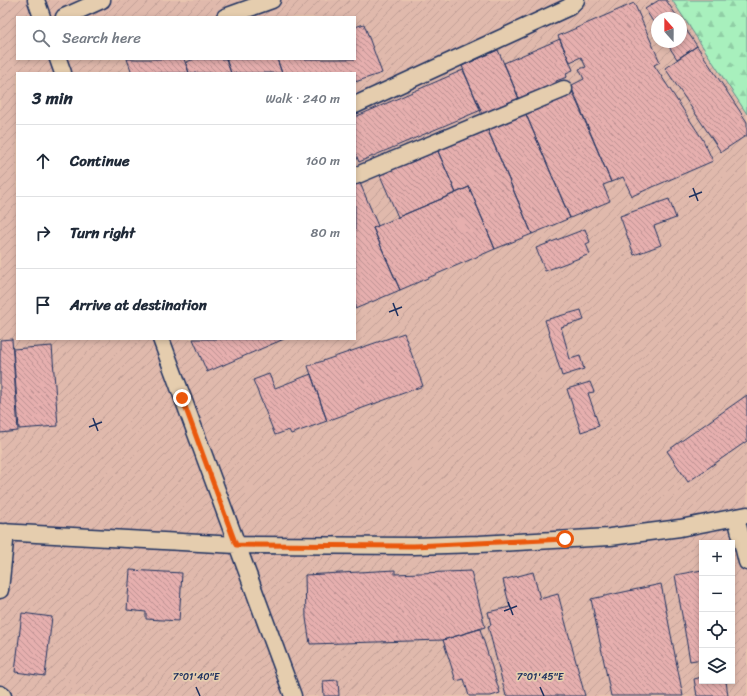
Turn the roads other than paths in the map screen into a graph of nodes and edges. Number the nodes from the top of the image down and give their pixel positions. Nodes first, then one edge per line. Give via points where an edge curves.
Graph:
1 (36, 0) edge
2 (102, 0) edge
3 (272, 0) edge
4 (576, 0) edge
5 (42, 16) edge
6 (66, 16) edge
7 (229, 16) edge
8 (58, 60) edge
9 (63, 72) edge
10 (564, 89) dead end
11 (356, 104) edge
12 (356, 176) edge
13 (160, 340) edge
14 (742, 516) edge
15 (3, 532) edge
16 (236, 545) junction
17 (747, 562) edge
18 (0, 590) edge
19 (0, 694) edge
20 (3, 696) edge
21 (292, 696) edge

1 - 5 street
2 - 6 street
3 - 7 street
4 - 11 street via 569,8
8 - 9 street
10 - 12 street
13 - 16 street
14 - 16 street via 680,528 610,537 529,542 414,546
14 - 17 street
15 - 16 street
15 - 18 street
16 - 21 street
19 - 20 street

